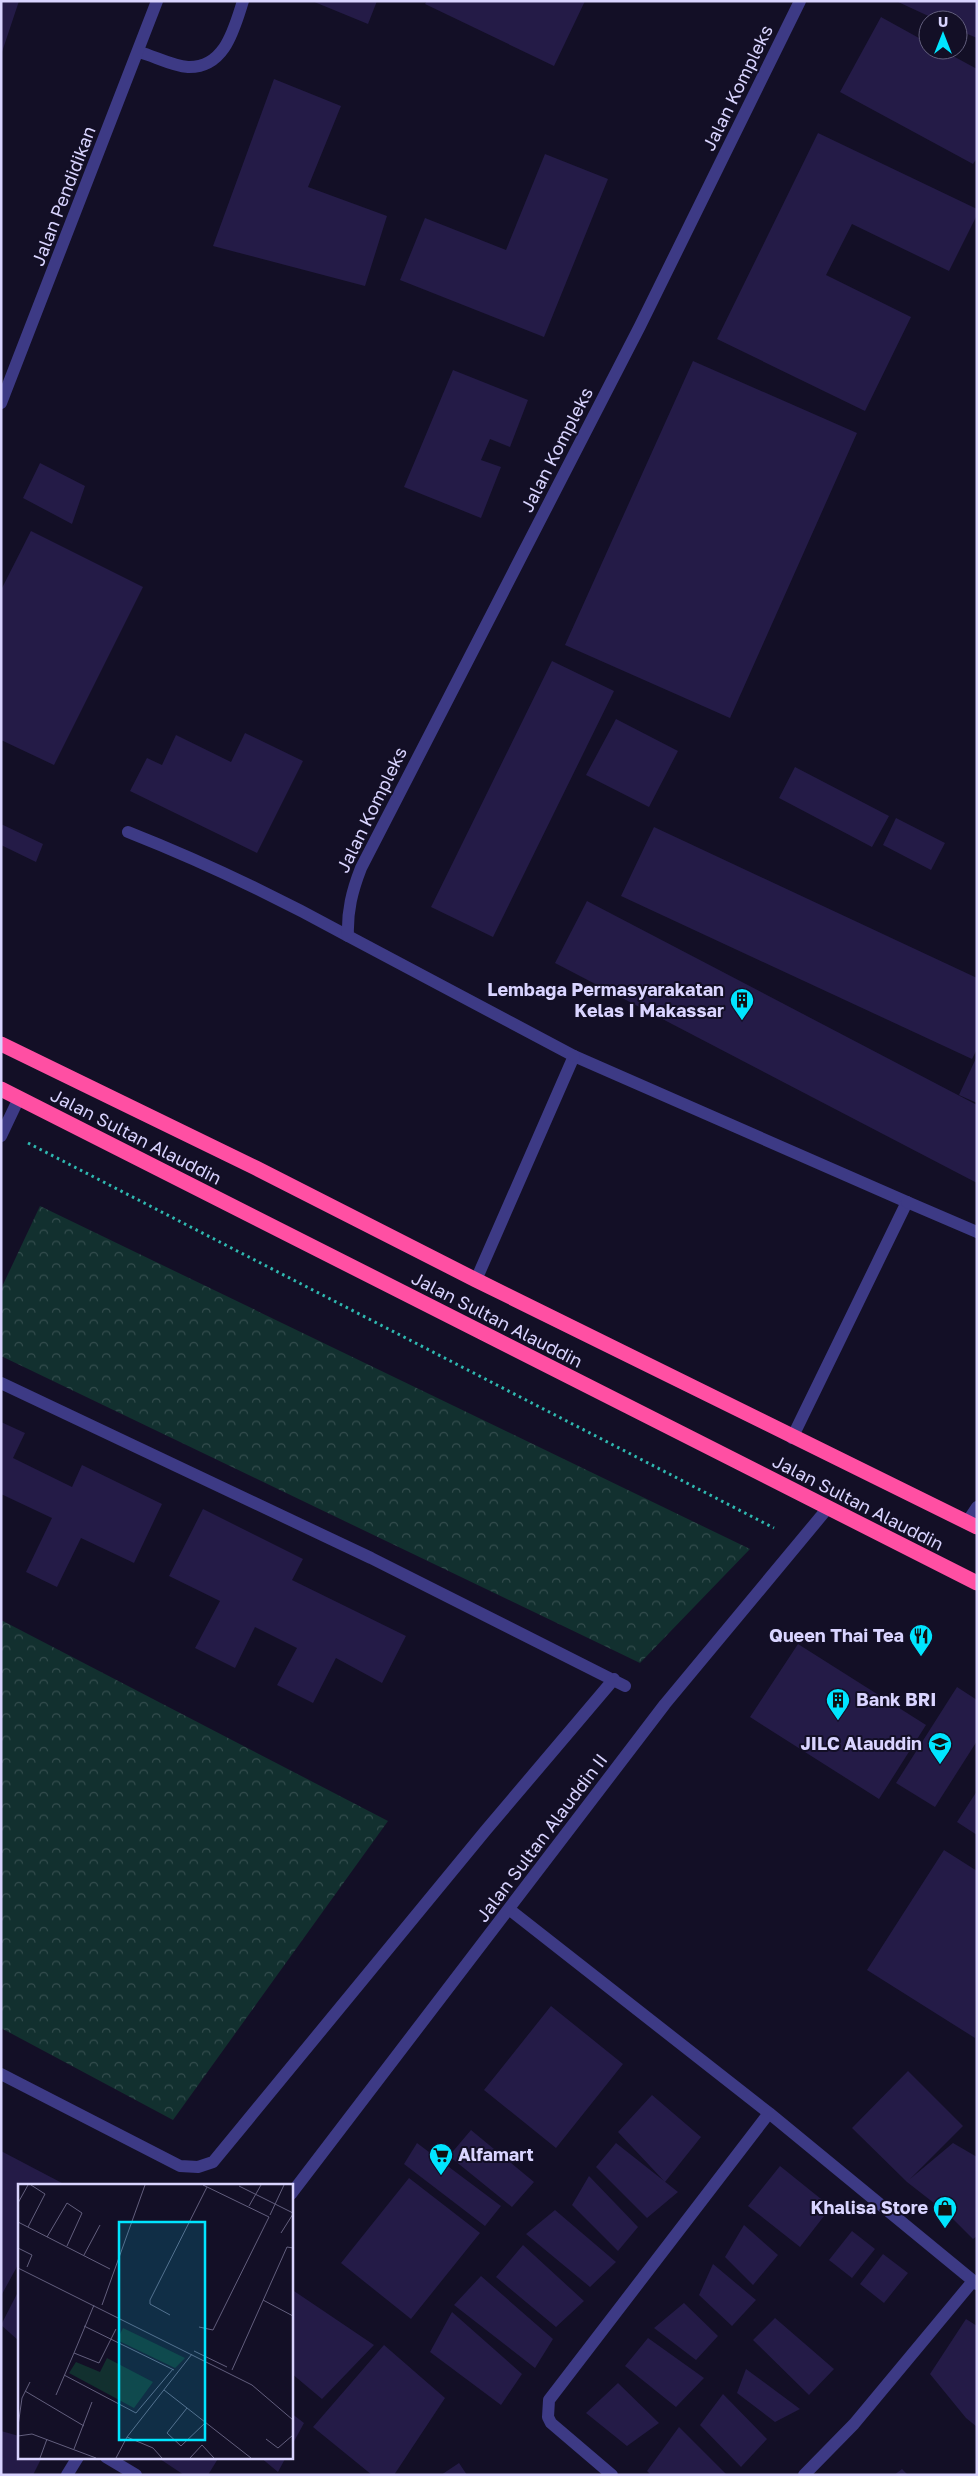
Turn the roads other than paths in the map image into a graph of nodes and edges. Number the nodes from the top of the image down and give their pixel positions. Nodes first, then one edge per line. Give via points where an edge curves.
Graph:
1 (157, 1) edge
2 (243, 1) edge
3 (800, 1) edge
4 (139, 52) junction
5 (1, 403) edge
6 (128, 832) dead end
7 (348, 936) junction
8 (1, 1044) edge
9 (574, 1056) junction
10 (1, 1089) edge
11 (19, 1098) junction
12 (2, 1133) edge
13 (907, 1202) junction
14 (977, 1232) edge
15 (476, 1280) junction
16 (1, 1383) edge
17 (792, 1438) junction
18 (977, 1507) edge
19 (827, 1509) junction
20 (972, 1525) edge
21 (977, 1583) edge
22 (614, 1679) junction
23 (625, 1686) dead end
24 (510, 1910) junction
25 (1, 2074) edge
26 (769, 2113) junction
27 (292, 2193) edge
28 (975, 2283) edge
29 (77, 2458) edge
30 (108, 2458) edge
31 (67, 2475) edge
32 (136, 2475) edge
33 (612, 2475) edge
34 (804, 2475) edge

1 - 4 street, Jalan Pendidikan
2 - 4 street via 230,41 218,56 186,67
3 - 7 street, Jalan Kompleks via 640,326 361,868 347,914
4 - 5 street, Jalan Pendidikan
6 - 7 street via 292,905
7 - 9 street
8 - 15 highway, Jalan Sultan Alauddin
9 - 13 street
9 - 15 street
10 - 11 highway, Jalan Sultan Alauddin
11 - 12 street
11 - 19 highway, Jalan Sultan Alauddin
13 - 14 street
13 - 17 street
15 - 17 highway, Jalan Sultan Alauddin
16 - 22 street via 370,1558
17 - 20 highway, Jalan Sultan Alauddin
18 - 20 street
19 - 21 highway, Jalan Sultan Alauddin
19 - 24 street, Jalan Sultan Alauddin II via 665,1704
22 - 23 street
22 - 25 street via 213,2162 198,2167 180,2166
24 - 26 street
24 - 27 street, Jalan Sultan Alauddin II
26 - 28 street
26 - 33 street via 549,2400 551,2423
28 - 34 street via 854,2424
29 - 31 street
30 - 32 street

